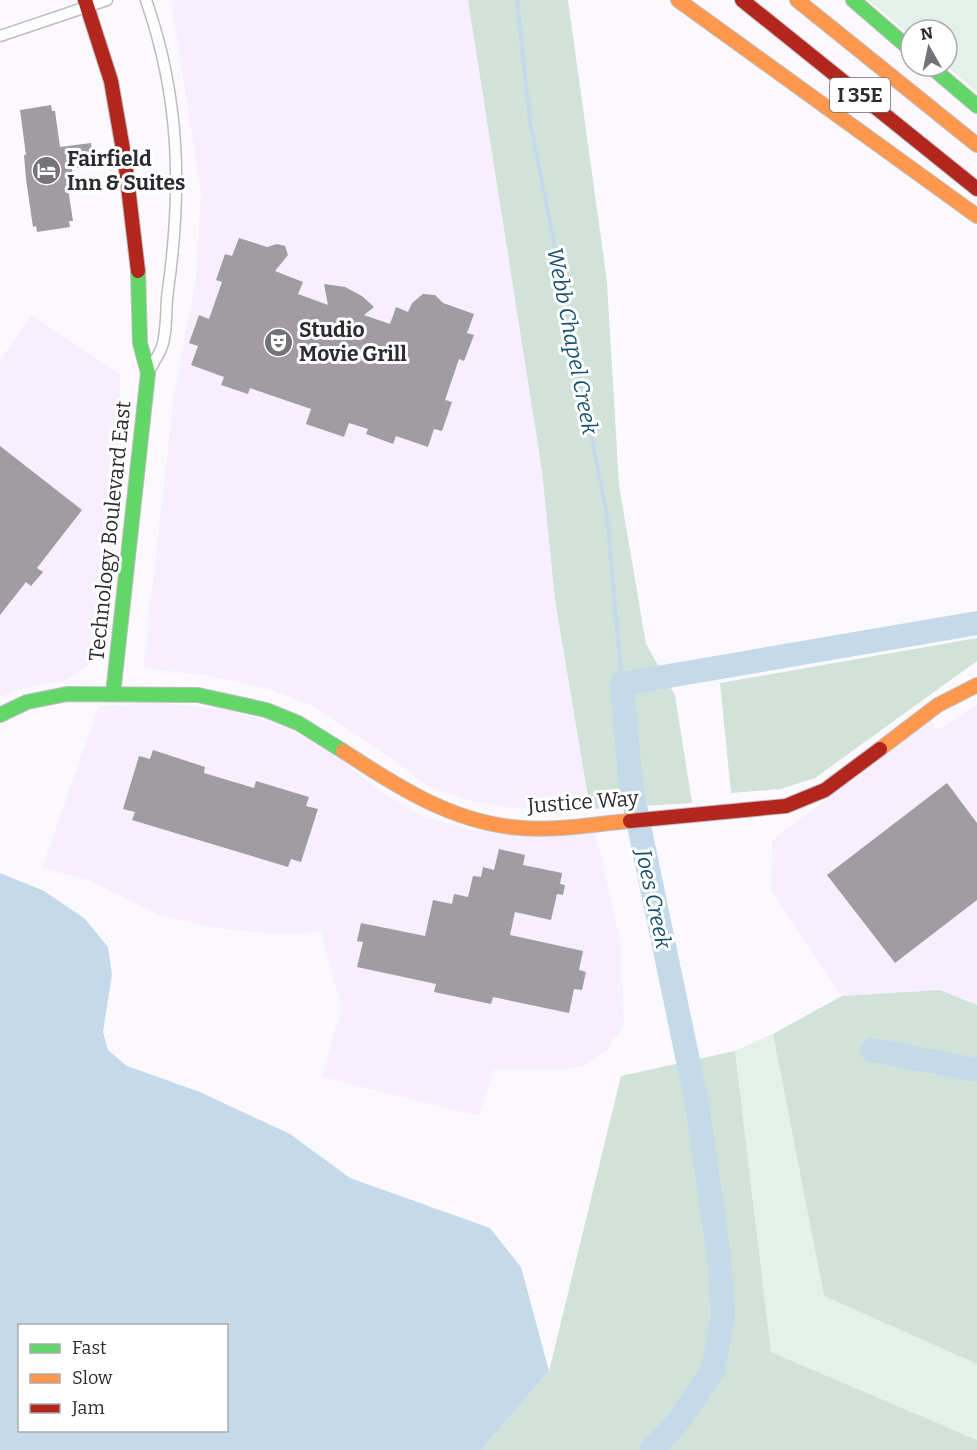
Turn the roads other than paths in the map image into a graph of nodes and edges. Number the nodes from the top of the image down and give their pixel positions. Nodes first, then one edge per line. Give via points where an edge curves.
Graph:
1 (107, 0) edge
2 (146, 0) edge
3 (678, 0) edge
4 (742, 0) edge
5 (797, 0) edge
6 (853, 0) edge
7 (87, 4) edge
8 (1, 36) edge
9 (899, 40) edge
10 (944, 78) edge
11 (977, 106) edge
12 (977, 146) edge
13 (977, 189) edge
14 (977, 216) edge
15 (148, 373) junction
16 (977, 685) edge
17 (113, 694) junction
18 (0, 715) edge

1 - 7 street
2 - 15 street, Technology Boulevard East via 172,97 178,187 162,347
3 - 14 main road
4 - 13 main road, I 35E
5 - 12 main road, I 35E
6 - 9 main road
7 - 8 street
7 - 15 main road, Technology Boulevard East via 111,81 125,161 137,247 140,343
10 - 11 main road
15 - 17 main road, Technology Boulevard East
16 - 17 main road, Justice Way via 938,705 825,790 786,806 521,828 484,822 414,797 326,739 266,710 198,695
17 - 18 main road, Justice Way via 67,694 27,702

